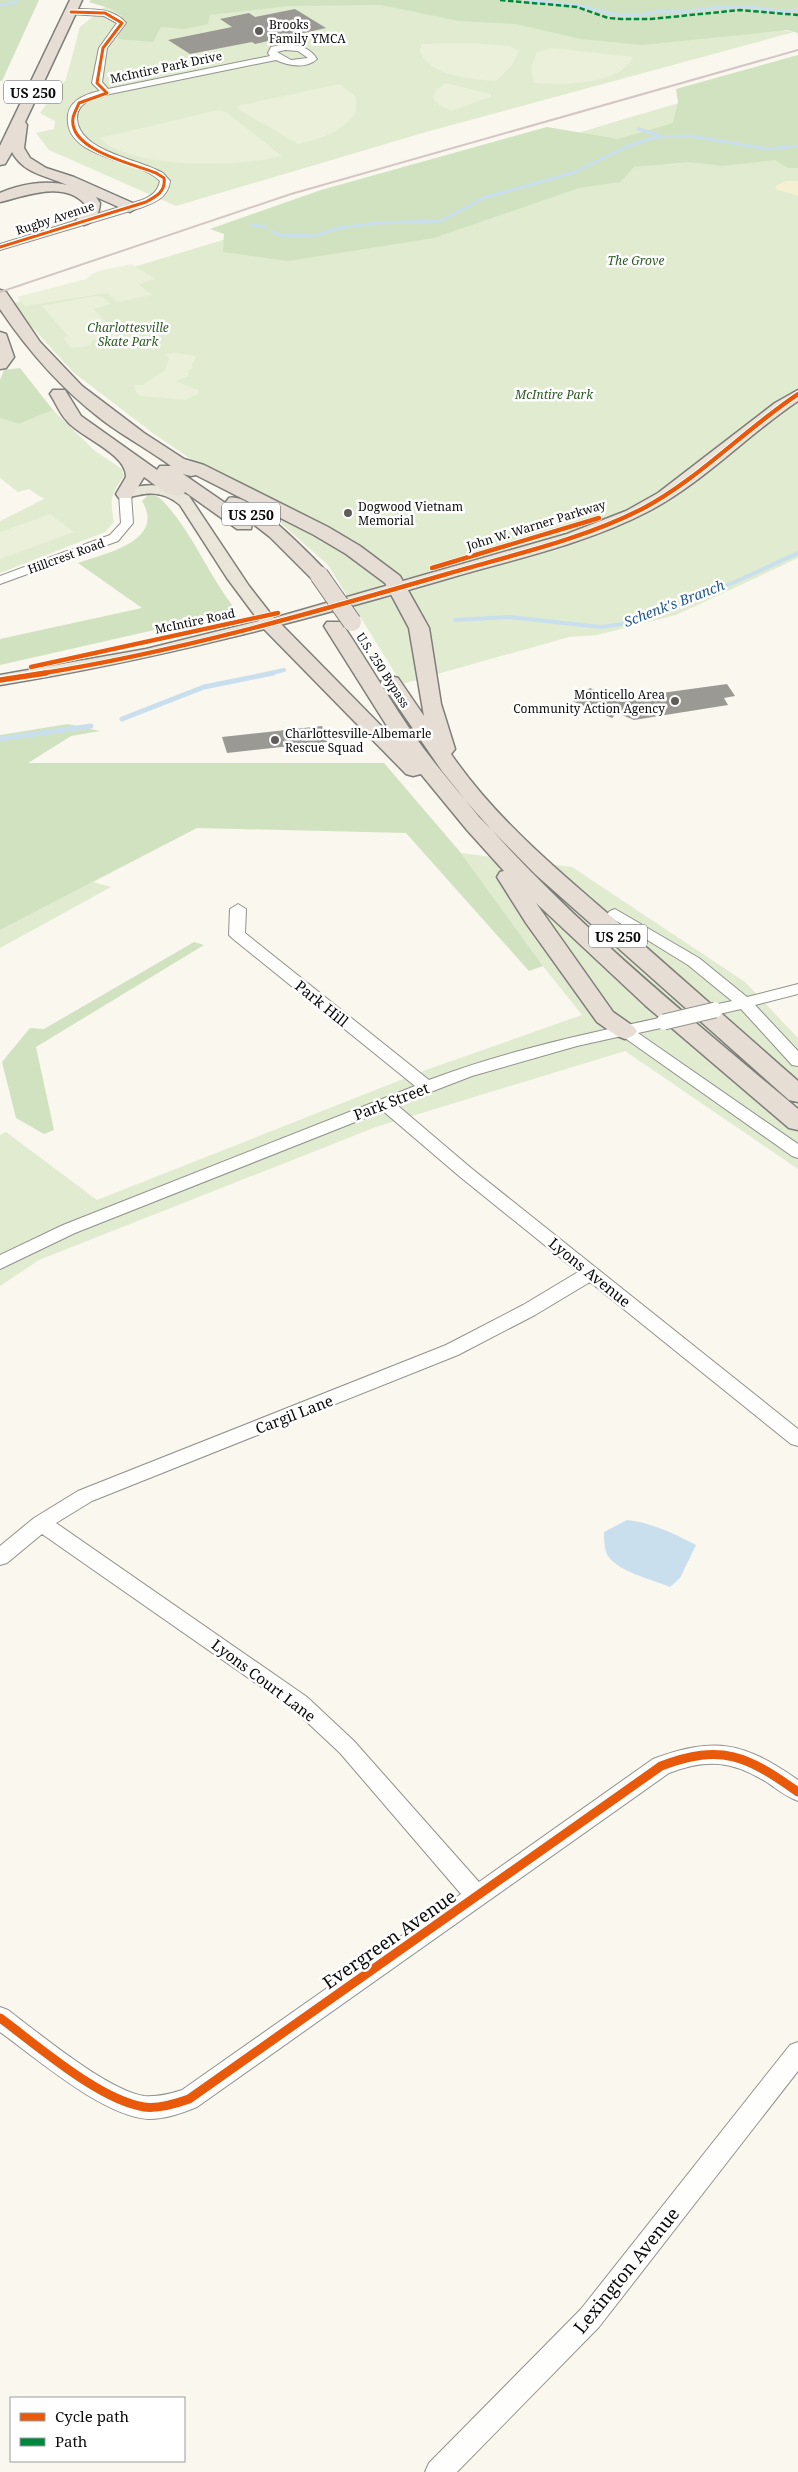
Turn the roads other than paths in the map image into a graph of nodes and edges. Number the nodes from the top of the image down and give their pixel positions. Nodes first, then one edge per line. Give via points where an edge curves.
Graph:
1 (74, 6) edge
2 (277, 57) dead end
3 (107, 93) junction
4 (25, 110) junction
5 (0, 162) edge
6 (85, 195) junction
7 (0, 198) edge
8 (123, 209) junction
9 (84, 220) junction
10 (0, 247) edge
11 (0, 253) edge
12 (2, 300) edge
13 (0, 323) edge
14 (0, 337) edge
15 (0, 364) edge
16 (59, 394) junction
17 (798, 394) edge
18 (114, 448) junction
19 (171, 465) junction
20 (125, 494) junction
21 (185, 500) junction
22 (310, 578) junction
23 (0, 580) edge
24 (395, 584) junction
25 (266, 621) junction
26 (343, 624) junction
27 (0, 679) edge
28 (449, 766) junction
29 (460, 809) junction
30 (480, 832) junction
31 (543, 870) junction
32 (238, 909) dead end
33 (615, 914) joint
34 (798, 989) edge
35 (744, 1004) junction
36 (625, 1031) junction
37 (798, 1061) edge
38 (427, 1087) junction
39 (798, 1094) edge
40 (384, 1103) junction
41 (798, 1122) edge
42 (798, 1152) edge
43 (0, 1264) edge
44 (591, 1273) junction
45 (798, 1439) edge
46 (40, 1523) junction
47 (0, 1557) edge
48 (798, 1792) edge
49 (476, 1895) junction
50 (0, 2018) edge
51 (798, 2053) edge
52 (438, 2472) edge

1 - 3 street via 116,16 122,23 103,48 97,83
1 - 4 highway, US 250
2 - 3 street, McIntire Park Drive
3 - 8 street, McIntire Park Drive via 79,103 73,117 75,132 95,150 150,170 165,181 159,195
4 - 5 highway, US 250
4 - 8 highway via 17,148 24,161
6 - 7 highway via 47,188 14,192
6 - 8 highway
6 - 9 highway via 93,203 93,208
8 - 9 street, Rugby Avenue
8 - 11 street, Rugby Avenue via 120,215
9 - 10 street, Rugby Avenue
12 - 19 highway, US 250 via 30,339 78,391
13 - 16 highway, US 250
14 - 15 highway via 6,357
16 - 18 highway via 74,419
16 - 19 highway, US 250 via 114,436
17 - 24 main road, John W. Warner Parkway via 651,504 573,537
18 - 20 highway via 132,465 136,474 137,479
18 - 21 highway
19 - 22 highway, US 250
19 - 22 highway, US 250 via 277,533
19 - 24 highway via 198,469 321,531 353,550
20 - 21 main road via 154,487
20 - 23 street, Hillcrest Road via 127,523 114,538
21 - 25 main road
22 - 26 highway, US 250
24 - 25 main road, John W. Warner Parkway
24 - 28 highway via 419,628 431,704
25 - 27 main road, John W. Warner Parkway via 163,651
25 - 29 highway via 406,764
26 - 28 highway, U.S. 250 Bypass / US 250
26 - 29 highway, US 250 via 404,736
28 - 31 highway, US 250 via 487,812
29 - 30 highway, US 250
30 - 36 highway via 534,918 605,1017
30 - 41 highway, US 250 via 615,966
31 - 33 highway
31 - 39 highway, US 250
32 - 38 street, Park Hill via 237,935
33 - 35 street via 705,970
34 - 35 street, Park Street
35 - 36 street, Park Street, bridge
35 - 37 street
36 - 38 street, Park Street via 521,1055
36 - 42 street
38 - 40 street, Park Street
40 - 43 street, Park Street via 69,1229
40 - 44 street, Lyons Avenue
44 - 45 street, Lyons Avenue
44 - 46 street, Cargil Lane via 452,1350 85,1496
46 - 47 street, Cargil Lane
46 - 49 street, Lyons Court Lane via 300,1703 347,1747
48 - 49 street, Evergreen Avenue via 765,1768 744,1759 727,1754 683,1756 633,1784
49 - 50 street, Evergreen Avenue via 189,2099 169,2106 144,2107 112,2097
51 - 52 street, Lexington Avenue via 590,2318

